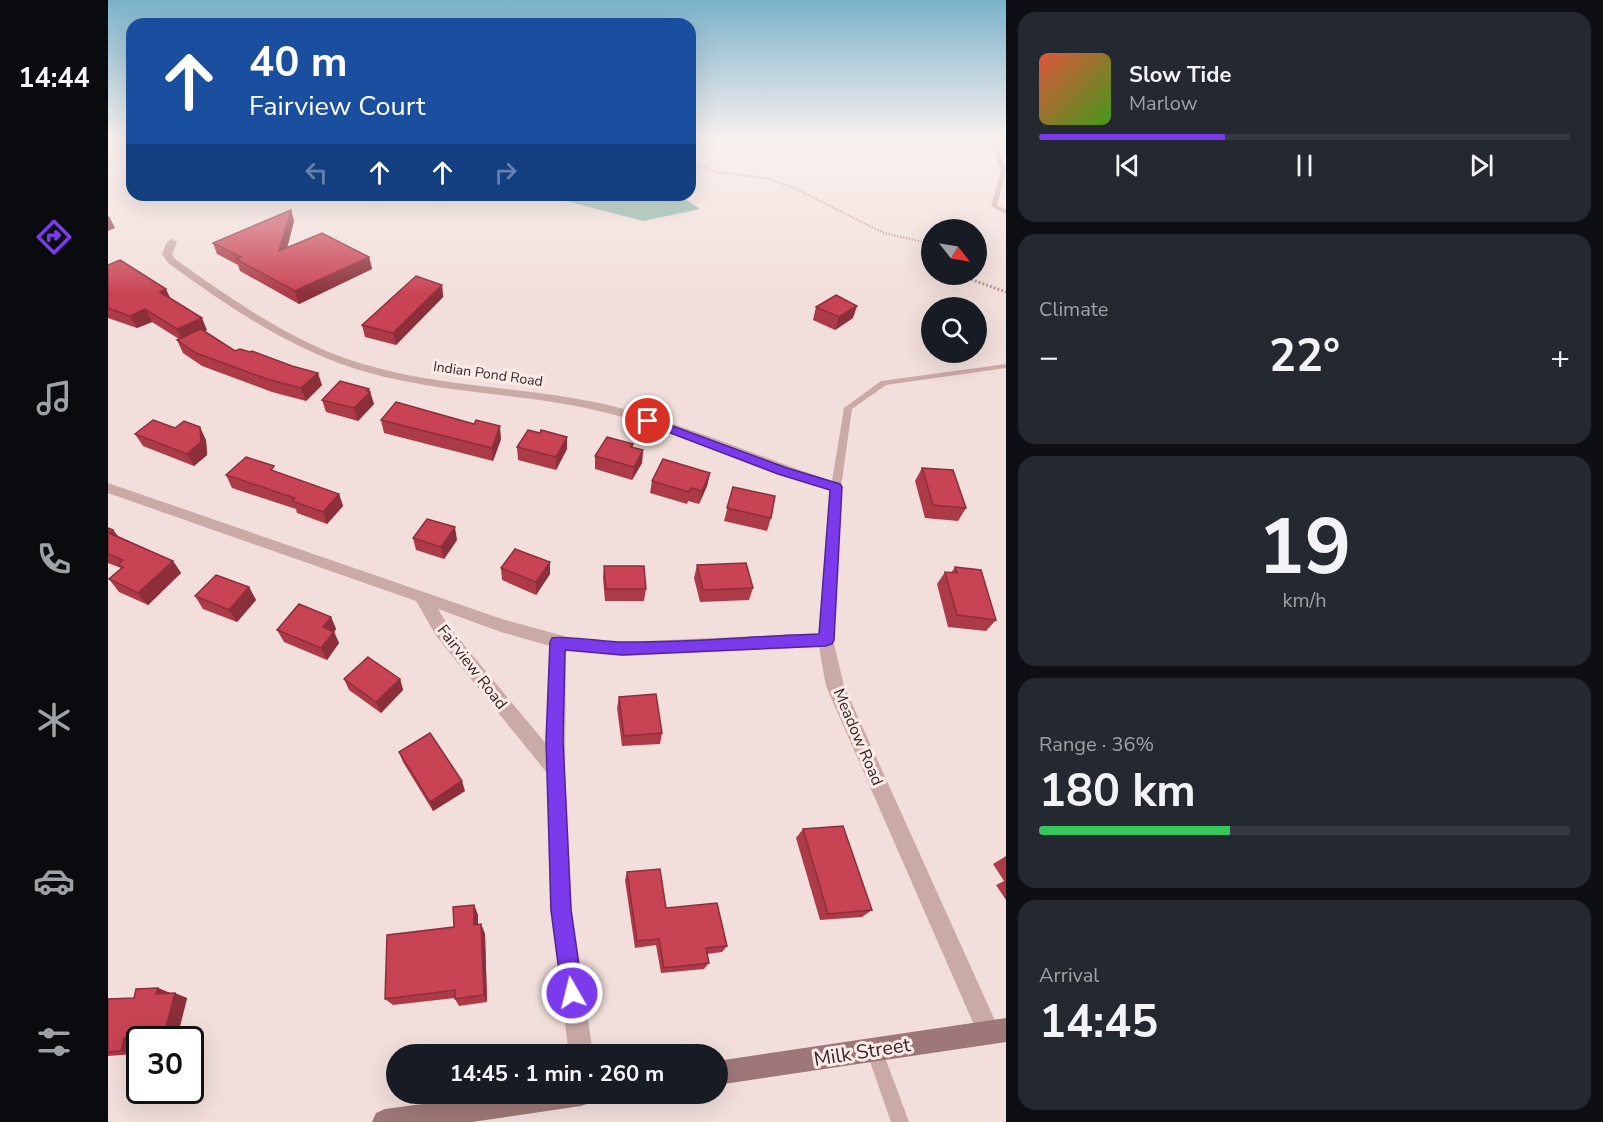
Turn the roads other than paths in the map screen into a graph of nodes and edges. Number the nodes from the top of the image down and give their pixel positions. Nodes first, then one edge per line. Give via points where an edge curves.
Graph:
1 (999, 190) edge
2 (1006, 212) edge
3 (172, 243) dead end
4 (1006, 366) edge
5 (836, 487) junction
6 (108, 488) edge
7 (422, 597) junction
8 (826, 640) junction
9 (558, 642) junction
10 (556, 770) junction
11 (997, 1032) edge
12 (580, 1044) edge
13 (874, 1050) junction
14 (728, 1071) edge
15 (511, 1104) edge
16 (385, 1122) edge
17 (900, 1122) edge

1 - 2 lane via 994,206
3 - 5 street, Indian Pond Road via 167,254 171,261 220,296 280,333 339,360 406,377 606,409
4 - 5 lane, Meadow Road via 884,383 848,408
5 - 8 lane, Meadow Road
6 - 7 street
7 - 9 street
7 - 10 street, Fairview Road via 442,632
8 - 9 street via 622,648
8 - 11 street, Meadow Road via 835,686
9 - 10 street
10 - 12 street via 561,910
11 - 13 main road, Milk Street
13 - 14 main road, Milk Street
13 - 17 lane
15 - 16 main road

